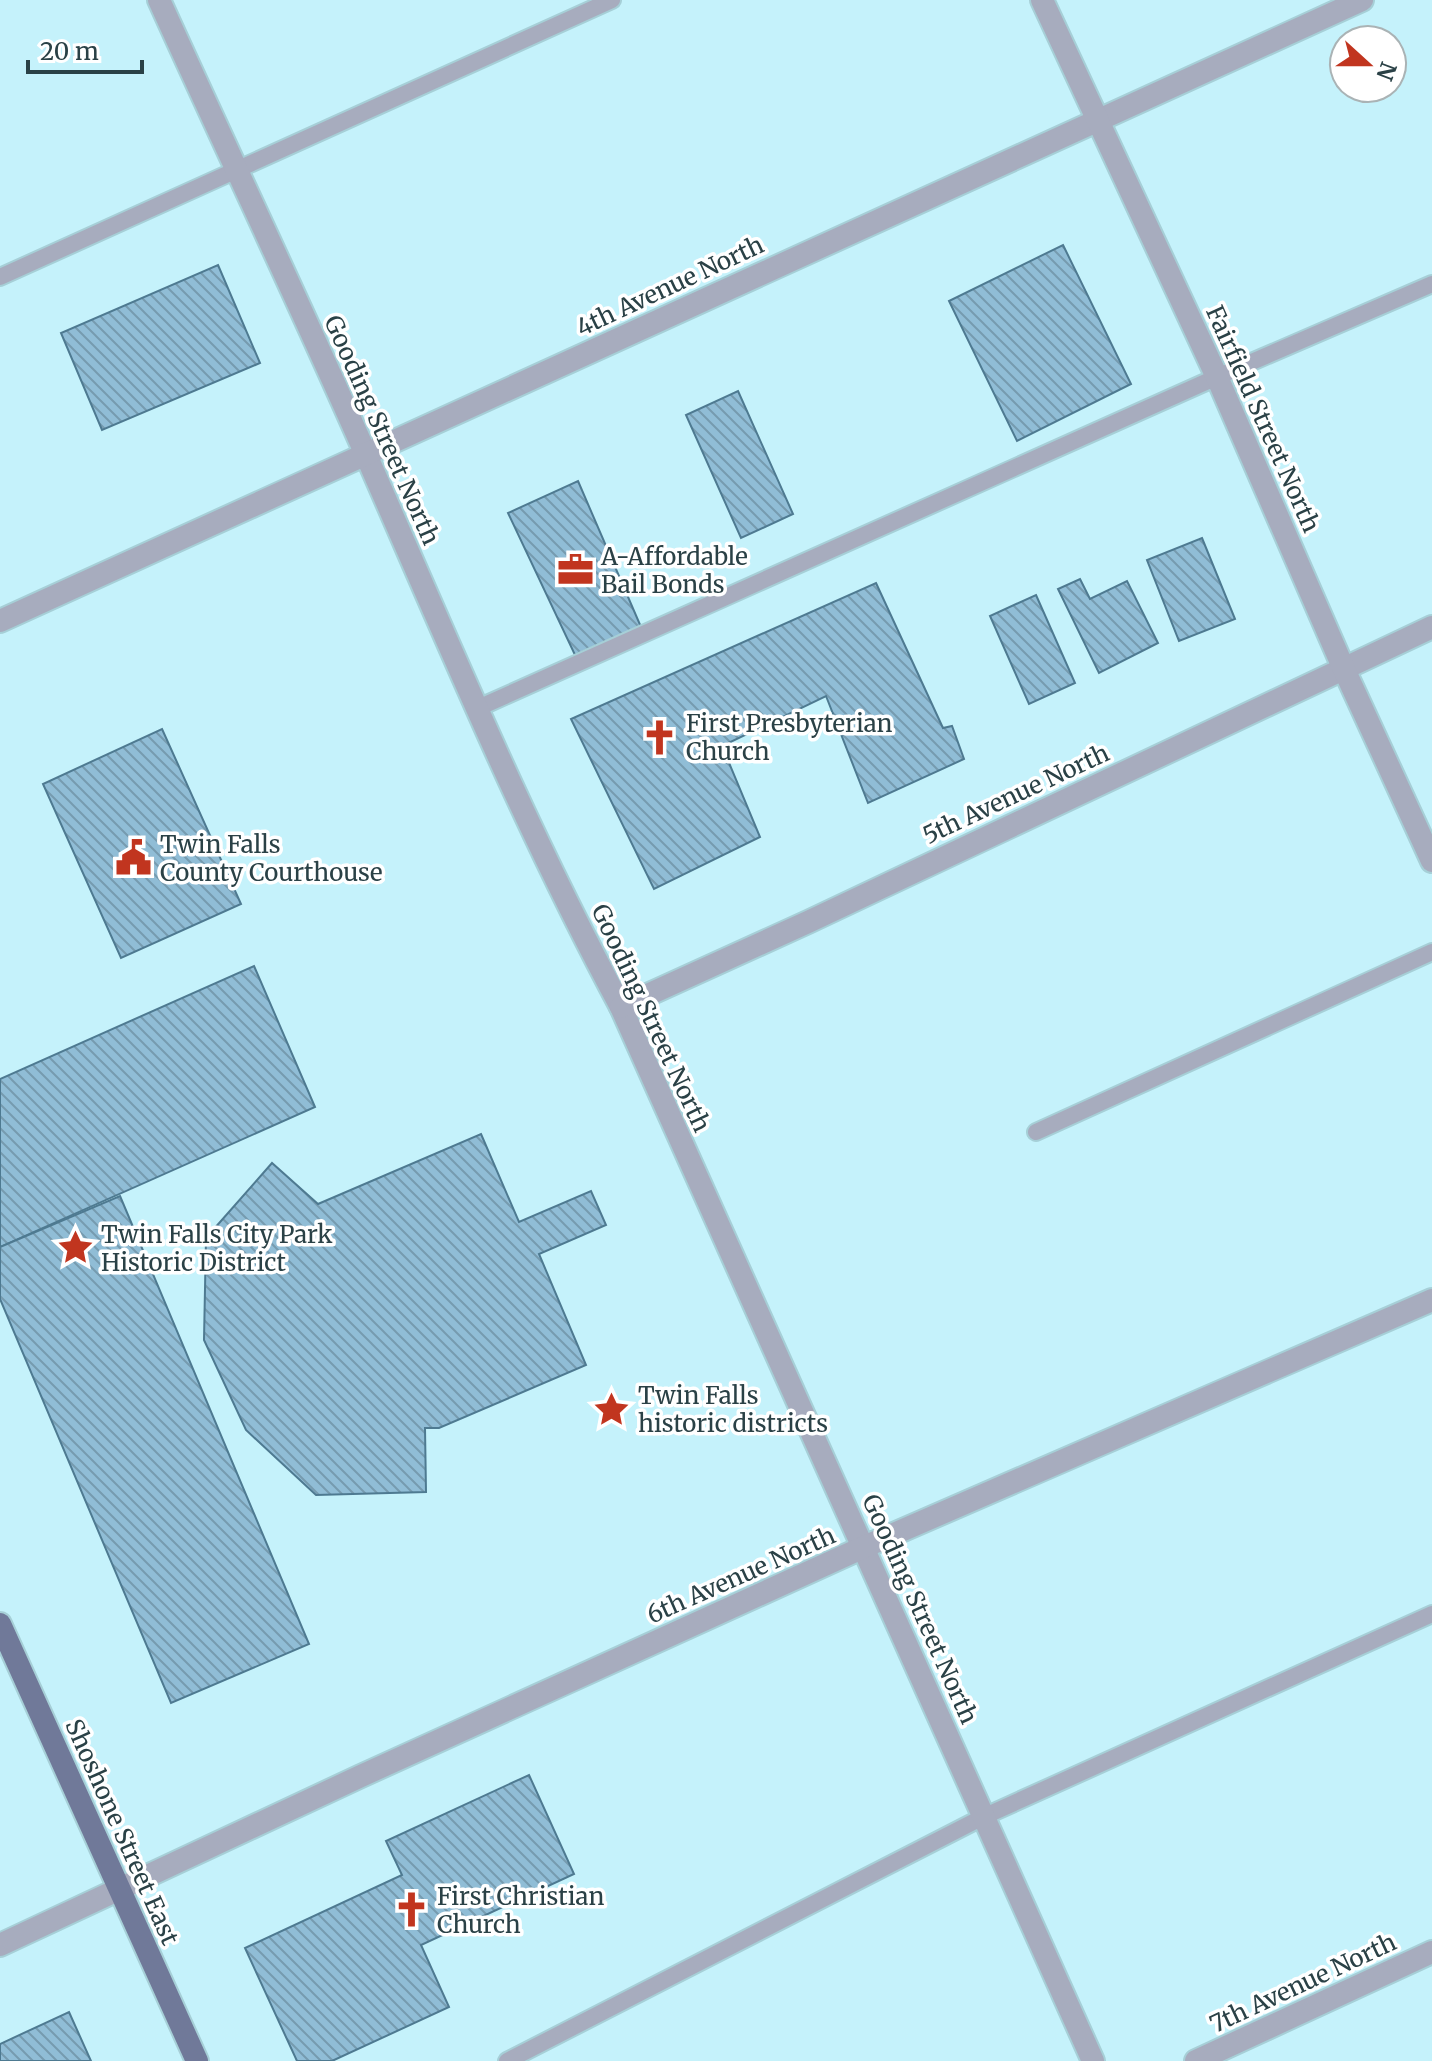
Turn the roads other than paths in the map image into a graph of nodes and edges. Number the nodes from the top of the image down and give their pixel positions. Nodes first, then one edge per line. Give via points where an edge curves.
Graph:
1 (159, 0) edge
2 (612, 0) edge
3 (1042, 0) edge
4 (1362, 0) edge
5 (1097, 120) junction
6 (236, 170) junction
7 (0, 277) edge
8 (1432, 284) edge
9 (1217, 377) junction
10 (365, 454) junction
11 (0, 621) edge
12 (1432, 627) edge
13 (1343, 667) junction
14 (478, 708) junction
15 (1432, 861) edge
16 (1432, 952) edge
17 (621, 1007) junction
18 (1036, 1132) dead end
19 (1432, 1300) edge
20 (864, 1547) junction
21 (1432, 1614) edge
22 (0, 1624) edge
23 (983, 1817) junction
24 (120, 1890) junction
25 (0, 1945) edge
26 (1432, 1952) edge
27 (197, 2061) edge
28 (507, 2061) edge
29 (1093, 2061) edge
30 (1196, 2061) edge

1 - 6 street, Gooding Street North
2 - 6 lane
3 - 5 street, Fairfield Street North
4 - 5 street, 4th Avenue North
5 - 9 street, Fairfield Street North
5 - 10 street, 4th Avenue North
6 - 7 lane
6 - 10 street, Gooding Street North
8 - 9 lane
9 - 13 street, Fairfield Street North
9 - 14 lane
10 - 11 street, 4th Avenue North
10 - 14 street, Gooding Street North
12 - 13 street, 5th Avenue North
13 - 15 street, Fairfield Street North
13 - 17 street, 5th Avenue North
14 - 17 street, Gooding Street North
16 - 18 lane
17 - 20 street, Gooding Street North
19 - 20 street, 6th Avenue North
20 - 23 street, Gooding Street North
20 - 24 street, 6th Avenue North
21 - 23 lane
22 - 24 main road, Shoshone Street East
23 - 28 lane
23 - 29 street, Gooding Street North
24 - 25 street, 6th Avenue North
24 - 27 main road, Shoshone Street East
26 - 30 street, 7th Avenue North

